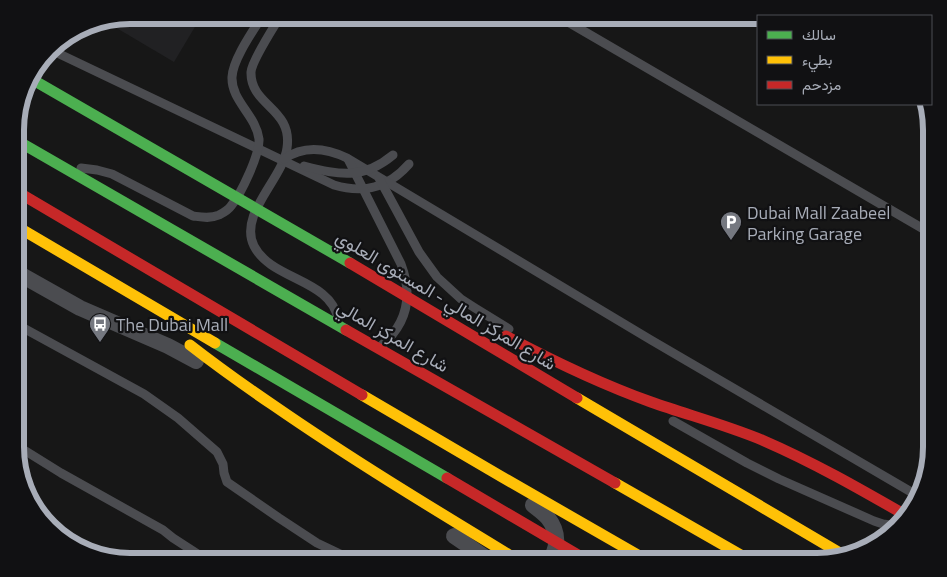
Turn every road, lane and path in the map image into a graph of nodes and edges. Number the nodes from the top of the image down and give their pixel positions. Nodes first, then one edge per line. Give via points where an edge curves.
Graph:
1 (258, 24) edge
2 (276, 24) edge
3 (571, 24) edge
4 (601, 42) junction
5 (592, 46) dead end
6 (57, 53) edge
7 (36, 82) edge
8 (24, 144) edge
9 (393, 155) dead end
10 (347, 158) junction
11 (286, 160) junction
12 (409, 164) dead end
13 (66, 168) junction
14 (379, 178) junction
15 (24, 196) edge
16 (24, 231) edge
17 (923, 233) edge
18 (24, 276) edge
19 (129, 292) junction
20 (432, 312) junction
21 (467, 320) dead end
22 (480, 324) dead end
23 (339, 326) junction
24 (24, 328) edge
25 (379, 348) junction
26 (24, 450) edge
27 (502, 477) junction
28 (913, 493) edge
29 (901, 512) edge
30 (889, 525) edge
31 (837, 551) edge
32 (196, 553) edge
33 (337, 553) edge
34 (479, 553) edge
35 (506, 553) edge
36 (554, 553) edge
37 (575, 553) edge
38 (634, 553) edge
39 (737, 553) edge

1 - 13 lane via 239,56 232,79 238,100 254,124 258,146 255,160 230,208 206,218 193,216 112,174
2 - 11 lane via 251,73 258,95 284,123 288,141
3 - 4 lane
4 - 5 lane
4 - 17 lane
6 - 11 lane
7 - 20 main road, شارع المركز المالي - المستوى العلوي
8 - 13 main road, شارع المركز المالي
9 - 11 lane via 377,167 347,174 327,172
10 - 11 lane via 329,151 310,149 291,154
10 - 14 lane
10 - 25 lane via 405,275 405,310 395,332
11 - 12 lane via 334,185 352,189 379,186 396,177
11 - 23 lane via 253,219 253,244 268,263 327,297 334,306
13 - 23 main road, شارع المركز المالي
14 - 28 lane
14 - 30 lane via 427,265 475,308 747,463
15 - 27 main road
16 - 19 main road
18 - 34 street via 80,308 168,346 214,371
19 - 35 main road via 177,335 328,443
19 - 37 main road
20 - 21 main road
20 - 31 main road, شارع المركز المالي - المستوى العلوي
22 - 29 main road via 595,379 788,452
23 - 25 main road, شارع المركز المالي
24 - 33 lane via 144,394 178,418 217,452 227,482 317,544
25 - 39 main road, شارع المركز المالي
26 - 32 lane via 163,530
27 - 36 street via 548,517 555,529 557,542
27 - 38 main road

